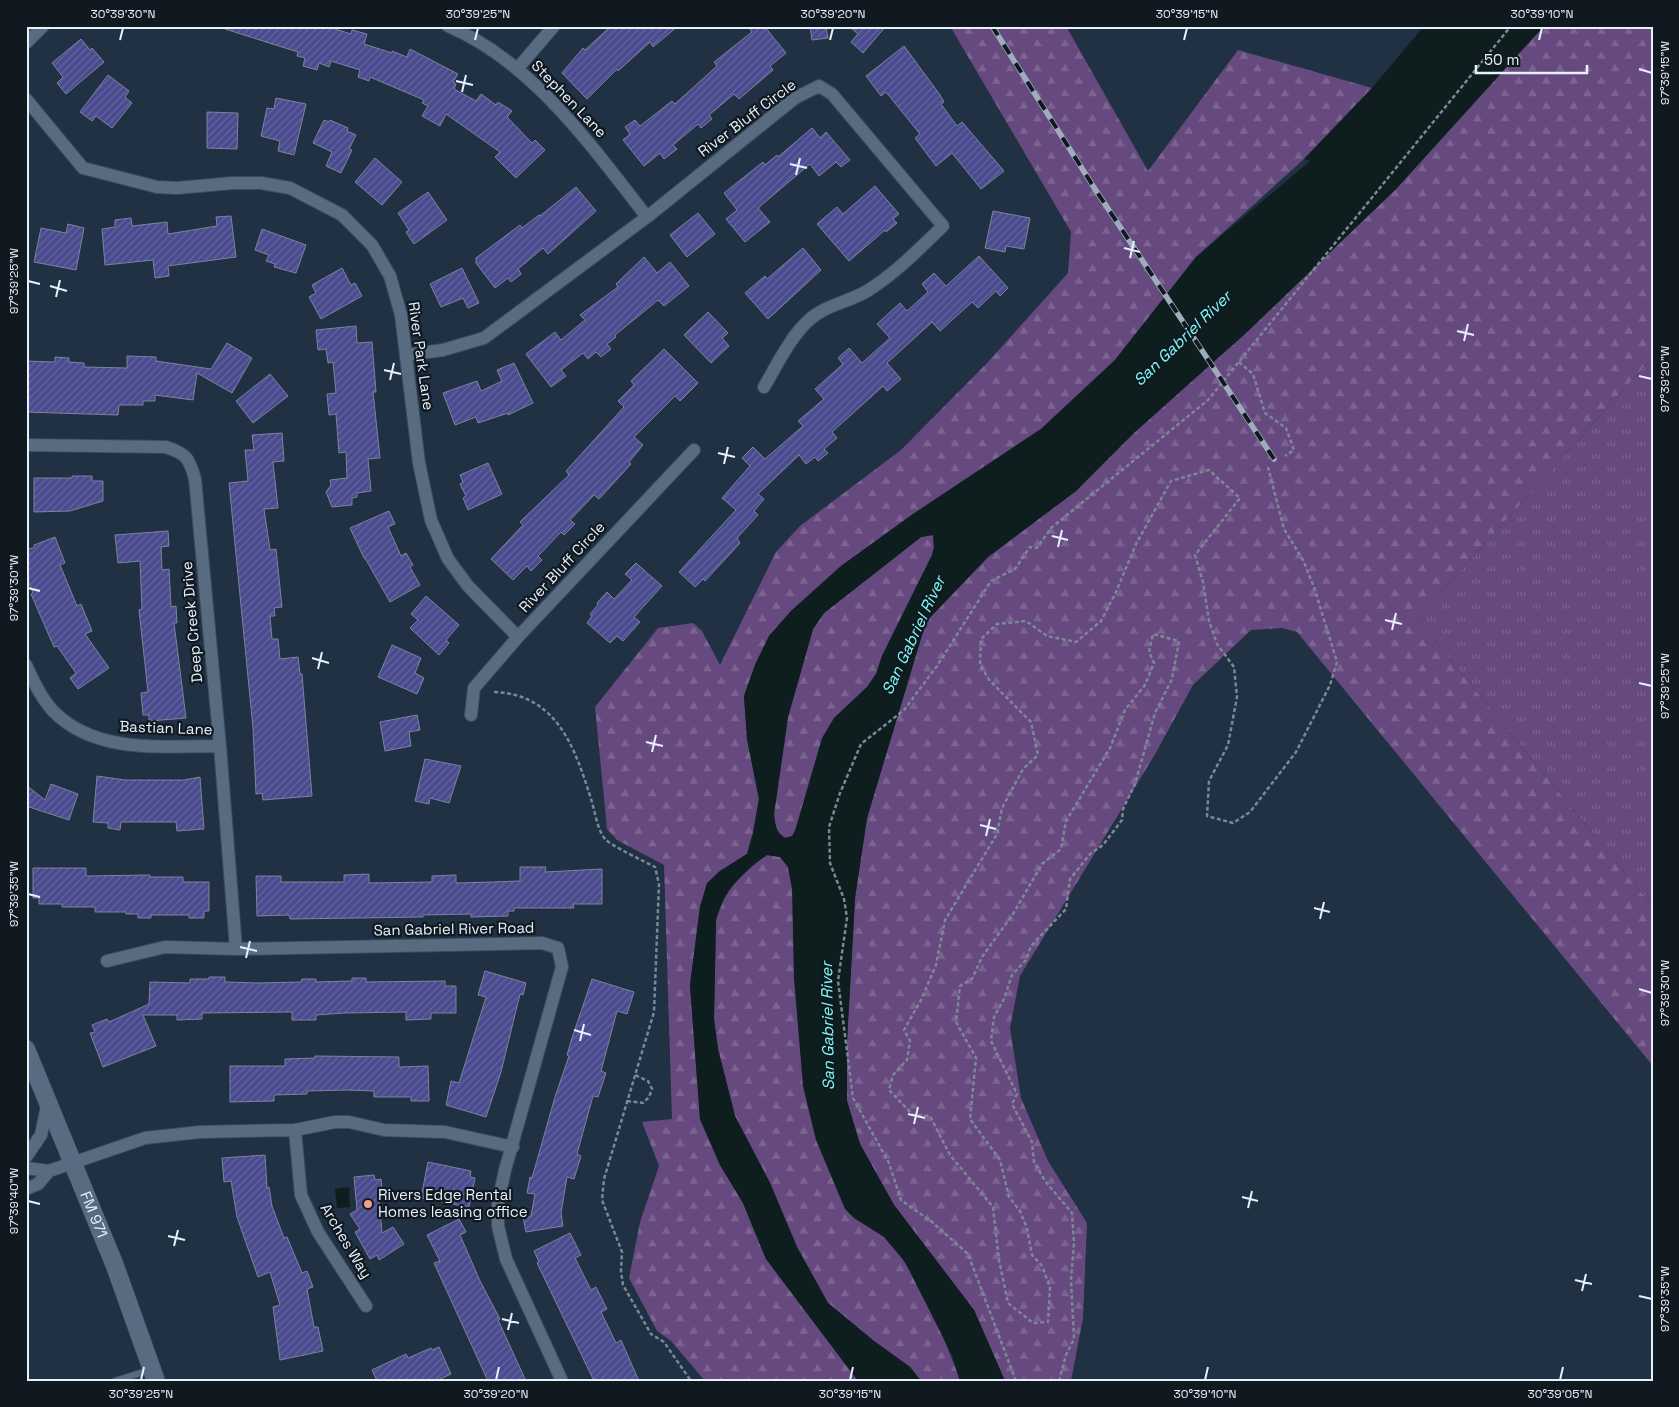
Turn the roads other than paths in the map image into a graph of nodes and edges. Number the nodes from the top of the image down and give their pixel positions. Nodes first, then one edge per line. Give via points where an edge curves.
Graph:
1 (43, 26) edge
2 (448, 26) edge
3 (554, 26) edge
4 (26, 43) edge
5 (518, 69) junction
6 (26, 99) edge
7 (647, 217) junction
8 (407, 355) junction
9 (764, 387) dead end
10 (26, 445) edge
11 (694, 450) dead end
12 (518, 636) junction
13 (26, 665) edge
14 (471, 715) dead end
15 (220, 746) junction
16 (236, 949) junction
17 (107, 961) dead end
18 (26, 1049) edge
19 (48, 1101) junction
20 (294, 1130) junction
21 (513, 1147) junction
22 (26, 1157) edge
23 (73, 1163) junction
24 (26, 1168) edge
25 (49, 1171) junction
26 (26, 1189) edge
27 (366, 1306) dead end
28 (154, 1375) edge
29 (115, 1381) edge
30 (562, 1381) edge

1 - 4 street
2 - 5 street, Stephen Lane via 484,45
3 - 5 street
5 - 7 street, Stephen Lane via 588,141
6 - 8 street, River Park Lane via 83,168 157,187 261,183 288,188 342,215 372,245 390,276 402,315
7 - 8 street, River Bluff Circle via 484,338 443,350
7 - 9 street, River Bluff Circle via 795,98 819,86 832,94 943,226 881,282 861,295 810,318
8 - 12 street, River Park Lane via 419,463 431,520 448,559 468,586
10 - 15 street, Deep Creek Drive via 166,448 186,456 195,479
11 - 12 street, River Bluff Circle
12 - 14 street, River Bluff Circle via 474,688
13 - 15 street, Bastian Lane via 53,711 78,730 108,742
15 - 16 street, Deep Creek Drive
16 - 17 street, San Gabriel River Road via 165,947
16 - 21 street, San Gabriel River Road via 542,944 558,948 562,967
18 - 19 main road, FM 971 / FM 971
19 - 22 street via 41,1135
19 - 23 main road, FM 971 / FM 971
20 - 21 street via 322,1123 350,1122 384,1130 464,1134
20 - 23 street via 200,1132 145,1138
20 - 27 street, Arches Way via 301,1195 318,1232
21 - 30 street, San Gabriel River Road via 498,1203 498,1226 506,1259
23 - 25 street
23 - 28 main road, FM 971 / FM 971
24 - 25 street
25 - 26 street via 38,1184
28 - 29 lane

